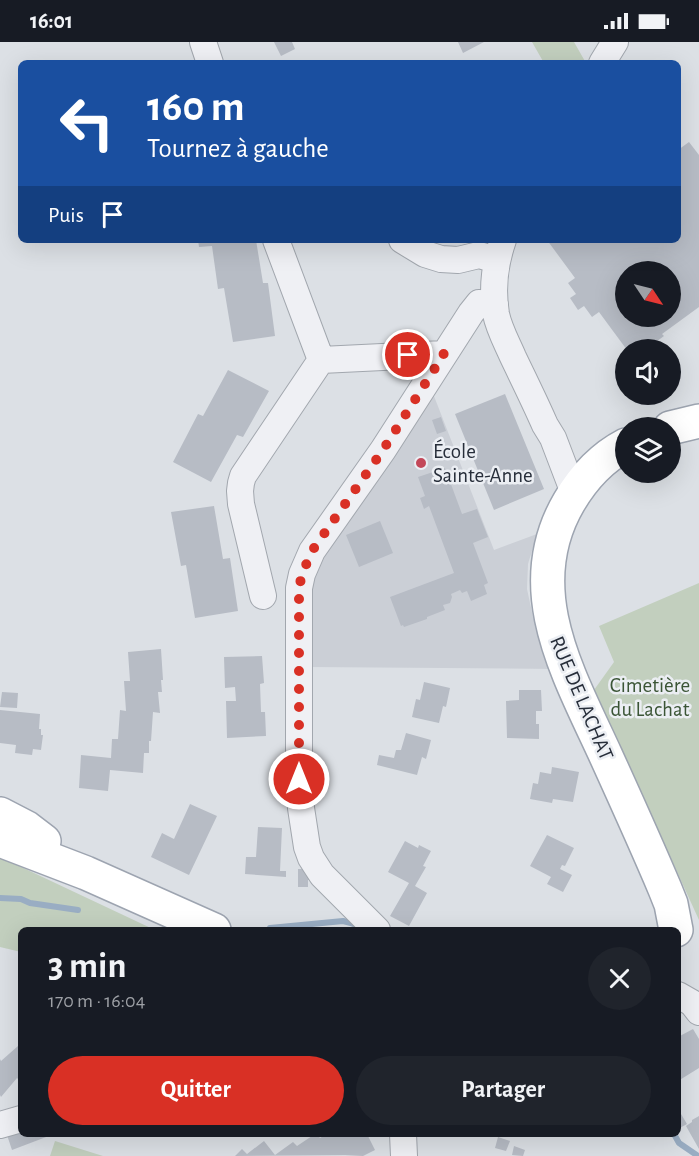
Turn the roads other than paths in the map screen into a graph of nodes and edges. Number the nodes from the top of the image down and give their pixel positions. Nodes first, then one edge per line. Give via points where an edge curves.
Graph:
1 (203, 42) edge
2 (615, 42) edge
3 (209, 60) edge
4 (604, 60) edge
5 (277, 243) edge
6 (407, 243) edge
7 (500, 250) edge
8 (495, 304) junction
9 (444, 354) junction
10 (321, 360) junction
11 (553, 438) junction
12 (615, 452) edge
13 (598, 464) junction
14 (574, 493) junction
15 (263, 596) dead end
16 (0, 814) edge
17 (0, 840) edge
18 (86, 873) junction
19 (207, 927) edge
20 (373, 927) edge
21 (675, 927) edge
22 (681, 997) edge
23 (699, 1012) edge
24 (18, 1120) edge
25 (0, 1125) edge
26 (403, 1137) edge
27 (404, 1156) edge

1 - 3 street
2 - 4 street
5 - 10 street
6 - 7 street via 441,259 458,260
7 - 8 street
8 - 9 street via 476,306
8 - 11 street via 504,337
9 - 10 street
9 - 20 street via 312,551 299,588 299,779 305,835 315,865
10 - 15 street via 240,483 241,504
11 - 13 street
11 - 14 street
12 - 13 main road, RUE DE LACHAT
13 - 14 main road, RUE DE LACHAT
14 - 21 main road, RUE DE LACHAT via 557,526 548,562 553,629 665,889
16 - 18 main road via 27,828
17 - 18 main road
18 - 19 main road
22 - 23 street
24 - 25 street
26 - 27 street

